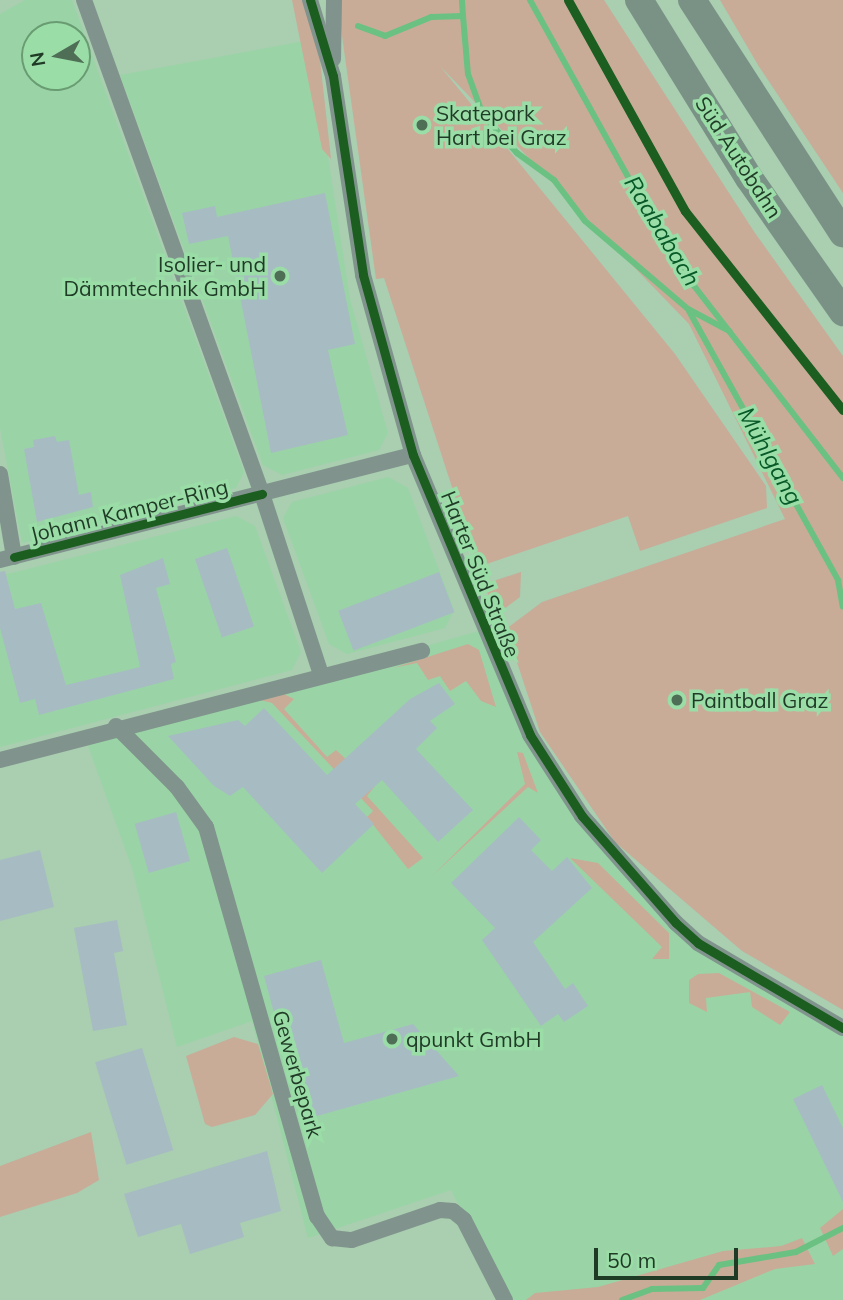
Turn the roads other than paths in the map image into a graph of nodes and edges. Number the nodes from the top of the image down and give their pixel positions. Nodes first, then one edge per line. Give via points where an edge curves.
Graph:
1 (84, 0) edge
2 (310, 0) edge
3 (334, 0) edge
4 (639, 0) edge
5 (692, 0) edge
6 (333, 76) junction
7 (843, 233) edge
8 (843, 312) edge
9 (414, 455) junction
10 (0, 474) edge
11 (262, 494) junction
12 (7, 558) edge
13 (422, 651) dead end
14 (321, 675) junction
15 (116, 726) junction
16 (0, 760) edge
17 (843, 1028) edge
18 (505, 1300) edge

1 - 11 street, Johann Kamper-Ring
2 - 6 street, Harter Süd Straße
3 - 6 street, Harter Süd Straße
4 - 8 highway, Süd Autobahn via 750,178
5 - 7 highway, Süd Autobahn
6 - 9 street, Harter Süd Straße via 363,275
9 - 11 street
9 - 17 street, Harter Süd Straße via 530,735 582,816 698,943
10 - 12 street, Johann Kamper-Ring
11 - 12 street, Johann Kamper-Ring
11 - 14 street
13 - 14 street
14 - 15 street
15 - 16 street
15 - 18 street, Gewerbepark via 177,787 206,827 317,1216 332,1238 352,1240 440,1210 453,1211 464,1220

